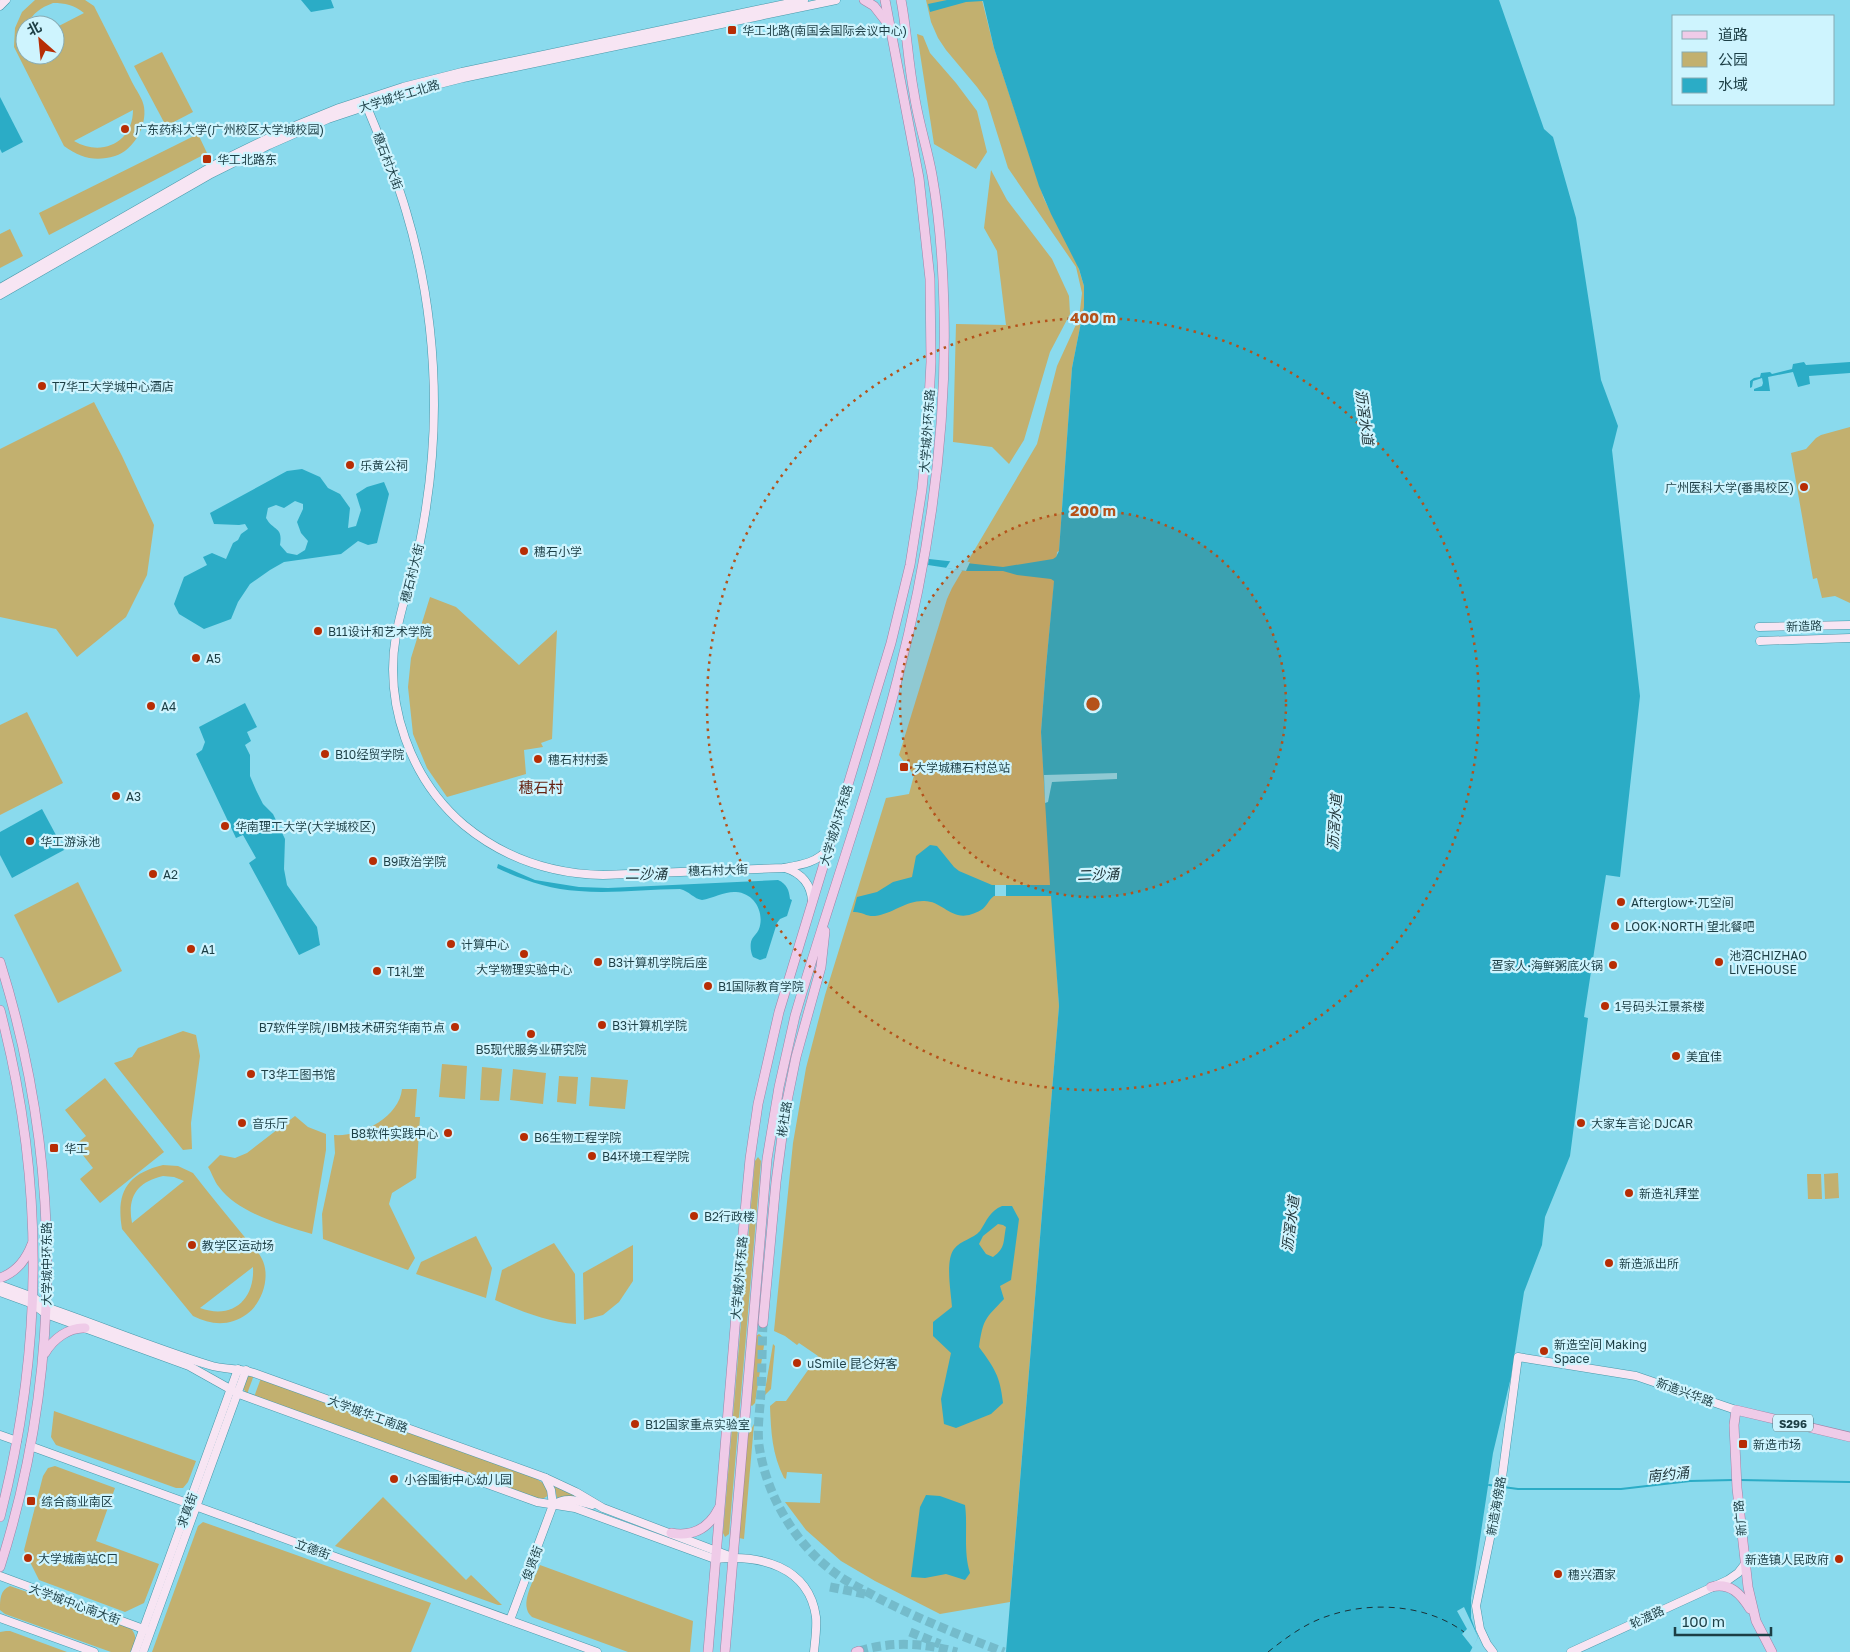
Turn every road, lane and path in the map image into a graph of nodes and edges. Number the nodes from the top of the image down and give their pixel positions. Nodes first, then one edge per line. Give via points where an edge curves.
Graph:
1 (6, 0) edge
2 (804, 0) edge
3 (836, 0) edge
4 (864, 0) edge
5 (885, 0) edge
6 (902, 0) edge
7 (0, 6) edge
8 (891, 28) junction
9 (365, 103) junction
10 (0, 288) edge
11 (0, 295) edge
12 (1850, 625) edge
13 (1758, 627) dead end
14 (1850, 638) edge
15 (1760, 641) dead end
16 (830, 846) junction
17 (783, 868) junction
18 (812, 902) junction
19 (825, 918) junction
20 (0, 962) edge
21 (0, 1010) edge
22 (775, 1028) junction
23 (791, 1032) junction
24 (751, 1154) junction
25 (768, 1156) junction
26 (33, 1241) junction
27 (0, 1278) edge
28 (0, 1285) edge
29 (0, 1292) edge
30 (33, 1300) junction
31 (46, 1310) junction
32 (763, 1323) tunnel mouth
33 (85, 1328) junction
34 (1518, 1357) joint
35 (43, 1358) junction
36 (242, 1369) junction
37 (234, 1392) junction
38 (1736, 1410) junction
39 (0, 1435) edge
40 (1850, 1438) edge
41 (17, 1441) junction
42 (30, 1446) junction
43 (545, 1478) junction
44 (720, 1503) junction
45 (192, 1505) junction
46 (553, 1505) junction
47 (603, 1508) junction
48 (0, 1516) edge
49 (671, 1533) junction
50 (715, 1555) junction
51 (733, 1557) junction
52 (1745, 1564) junction
53 (0, 1567) edge
54 (0, 1576) edge
55 (1711, 1587) junction
56 (1754, 1616) junction
57 (0, 1618) edge
58 (510, 1620) junction
59 (147, 1630) junction
60 (94, 1652) edge
61 (135, 1652) edge
62 (143, 1652) edge
63 (597, 1652) edge
64 (708, 1652) edge
65 (725, 1652) edge
66 (814, 1652) edge
67 (1493, 1652) edge
68 (1571, 1652) edge
69 (1772, 1652) edge

1 - 7 main road
2 - 9 main road, 大学城华工北路 via 462,72 403,87
3 - 9 main road, 大学城华工北路 via 463,78
4 - 8 main road
5 - 8 main road, 大学城外环东路
6 - 19 main road, 大学城外环东路 via 913,89 940,227 944,379 935,485 913,613 888,716
8 - 16 main road, 大学城外环东路 via 919,178 930,279 931,372 922,489 900,610
9 - 10 main road, 大学城华工北路 via 285,130 225,159
9 - 11 main road, 大学城华工北路 via 228,165
9 - 17 main road, 穗石村大街 via 390,162 411,227 424,285 433,365 433,433 428,493 398,627 394,659 397,707 416,764 440,799 467,827 504,851 545,867 596,874
12 - 13 main road, 新造路
14 - 15 main road, 新造路
16 - 17 main road, 穗石村大街 via 812,862
16 - 18 main road, 大学城外环东路
17 - 18 main road via 797,873 804,880
18 - 22 main road, 大学城外环东路
19 - 23 main road, 大学城外环东路
19 - 32 main road, 彬社路 via 821,967 786,1106
20 - 31 main road, 大学城中环东路 via 25,1056 40,1144 47,1232
21 - 26 main road, 大学城中环东路 via 25,1133
22 - 23 main road via 775,1033 781,1038 786,1038
22 - 24 main road, 大学城外环东路
23 - 25 main road, 大学城外环东路
24 - 25 main road
24 - 44 main road, 大学城外环东路
25 - 51 main road, 大学城外环东路
26 - 27 main road via 21,1264
26 - 30 main road, 大学城中环东路
28 - 30 main road, 大学城华工南路
29 - 30 main road, 大学城华工南路
30 - 31 main road, 大学城华工南路
30 - 41 main road, 大学城中环东路 via 28,1375
31 - 33 main road, 大学城华工南路
31 - 35 main road, 大学城中环东路
31 - 36 main road, 大学城华工南路 via 209,1365
33 - 35 main road via 57,1338
33 - 37 main road, 大学城华工南路 via 189,1366
34 - 38 main road, 新造兴华路 via 1636,1376
34 - 67 main road, 新造海傍路 via 1501,1485 1476,1606 1480,1629
35 - 42 main road, 大学城中环东路
36 - 37 main road, 求真街
36 - 43 main road, 大学城华工南路
37 - 45 main road, 求真街
37 - 46 main road, 大学城华工南路 via 537,1502
38 - 40 main road, 新造兴华路 / S296
38 - 52 main road, 新广路 via 1737,1488
39 - 41 main road
41 - 48 main road, 大学城中环东路
42 - 45 main road, 立德街
42 - 53 main road, 大学城中环东路
43 - 46 main road
43 - 47 main road, 大学城华工南路
44 - 49 main road via 715,1515 701,1529 684,1535
44 - 50 main road, 大学城外环东路
45 - 58 main road, 立德街
45 - 59 main road, 求真街
46 - 47 main road via 573,1499
46 - 50 main road, 大学城华工南路 via 575,1508
46 - 58 main road, 俊贤街
47 - 49 main road, 大学城华工南路
49 - 50 main road, 大学城华工南路
50 - 51 main road, 大学城华工南路
50 - 64 main road, 大学城外环东路
51 - 65 main road, 大学城外环东路
51 - 66 main road, 大学城华工南路 via 779,1566 800,1582 815,1614
52 - 55 main road, 轮渡路 via 1735,1576
52 - 56 main road, 新广路
54 - 59 main road, 大学城中心南大街
55 - 56 main road via 1736,1590
55 - 68 main road, 轮渡路
56 - 69 main road, 新广路
57 - 60 main road
58 - 63 main road, 立德街
59 - 61 main road, 求真街
59 - 62 main road, 求真街

